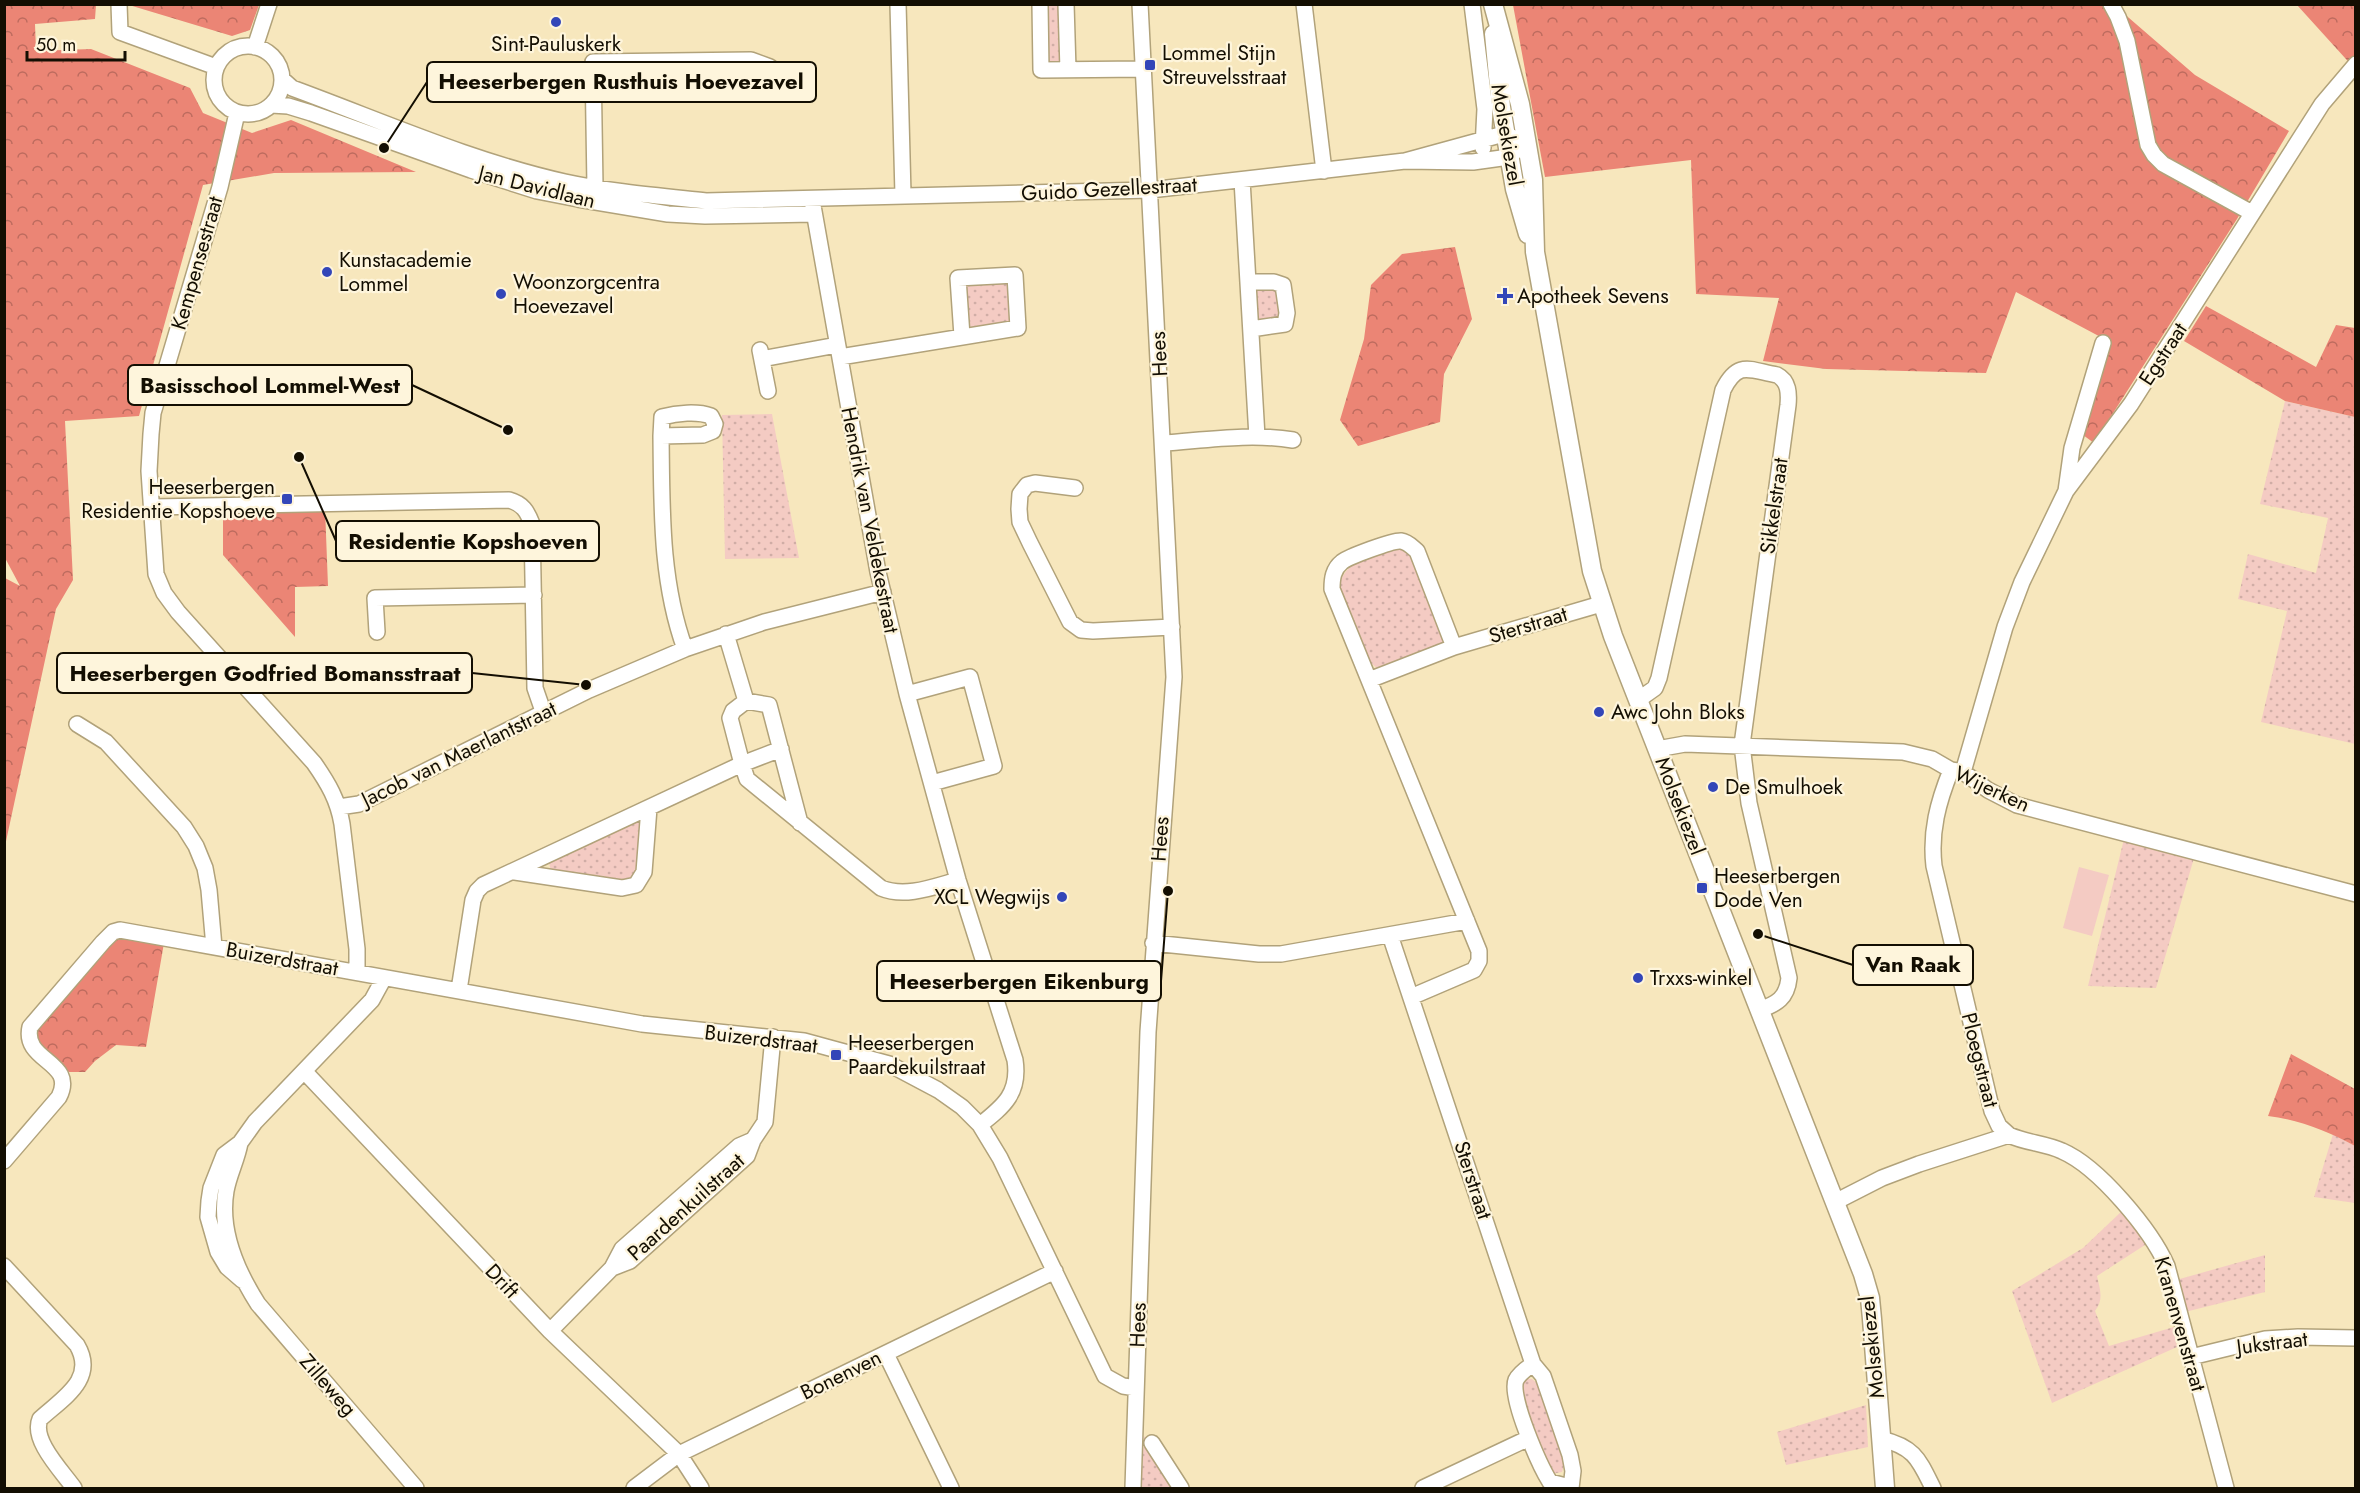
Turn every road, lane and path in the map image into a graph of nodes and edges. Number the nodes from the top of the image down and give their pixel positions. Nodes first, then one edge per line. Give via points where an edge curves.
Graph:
1 (119, 4) edge
2 (269, 4) edge
3 (898, 4) edge
4 (1040, 4) edge
5 (1066, 4) edge
6 (1140, 4) edge
7 (1304, 4) edge
8 (1472, 4) edge
9 (2111, 4) edge
10 (1494, 9) edge
11 (255, 47) junction
12 (2355, 64) edge
13 (216, 67) junction
14 (770, 67) dead end
15 (1144, 69) junction
16 (1068, 70) junction
17 (282, 79) junction
18 (271, 105) junction
19 (344, 107) junction
20 (237, 113) junction
21 (338, 123) junction
22 (1506, 135) junction
23 (1483, 139) junction
24 (1526, 142) junction
25 (442, 152) junction
26 (1509, 157) junction
27 (1485, 160) junction
28 (1405, 161) junction
29 (1324, 171) junction
30 (1242, 180) junction
31 (595, 187) junction
32 (1150, 190) junction
33 (903, 195) junction
34 (813, 207) junction
35 (705, 208) junction
36 (2252, 213) junction
37 (1536, 252) junction
38 (1248, 282) junction
39 (1251, 329) junction
40 (962, 336) junction
41 (2103, 343) dead end
42 (838, 351) junction
43 (768, 391) dead end
44 (662, 436) dead end
45 (1257, 437) junction
46 (1293, 440) dead end
47 (1164, 443) junction
48 (1075, 488) dead end
49 (2066, 490) junction
50 (153, 507) junction
51 (883, 592) junction
52 (534, 595) junction
53 (1601, 604) junction
54 (1172, 627) junction
55 (377, 632) dead end
56 (726, 634) junction
57 (1454, 647) junction
58 (685, 649) junction
59 (1369, 680) junction
60 (907, 694) junction
61 (1638, 700) junction
62 (746, 701) junction
63 (544, 714) junction
64 (77, 724) dead end
65 (1742, 745) junction
66 (781, 748) junction
67 (1657, 749) junction
68 (742, 764) junction
69 (1957, 771) junction
70 (932, 783) junction
71 (339, 807) junction
72 (649, 808) junction
73 (800, 823) junction
74 (515, 872) junction
75 (958, 880) junction
76 (2355, 894) edge
77 (1467, 921) junction
78 (1390, 935) junction
79 (1153, 943) junction
80 (214, 947) junction
81 (357, 971) junction
82 (384, 978) junction
83 (459, 990) junction
84 (1411, 997) junction
85 (1759, 1010) junction
86 (773, 1037) junction
87 (304, 1071) junction
88 (980, 1125) junction
89 (2009, 1136) junction
90 (4, 1161) edge
91 (1834, 1202) junction
92 (4, 1266) edge
93 (1055, 1271) junction
94 (550, 1331) junction
95 (2355, 1338) edge
96 (886, 1354) junction
97 (2191, 1358) junction
98 (1533, 1364) junction
99 (1136, 1388) junction
100 (1529, 1438) junction
101 (1881, 1439) junction
102 (1152, 1443) dead end
103 (679, 1454) junction
104 (74, 1488) edge
105 (416, 1488) edge
106 (634, 1488) edge
107 (701, 1488) edge
108 (951, 1488) edge
109 (1133, 1488) edge
110 (1180, 1488) edge
111 (1423, 1488) edge
112 (1570, 1488) edge
113 (1885, 1488) edge
114 (1933, 1488) edge
115 (2226, 1488) edge

1 - 13 street via 120,32
2 - 11 street
3 - 33 street
4 - 16 street via 1041,70
5 - 16 street
6 - 15 street, Hees
7 - 29 street
8 - 23 street, Molsekiezel via 1485,109
9 - 36 street via 2127,40 2148,146 2154,155 2163,164
10 - 22 main road, Molsekiezel via 1496,72
10 - 24 main road, Molsekiezel
11 - 13 street via 228,52
11 - 17 street via 274,58
12 - 36 street, Egstraat via 2322,104
13 - 20 street via 217,94
14 - 31 street, Jan Davidlaan via 751,60 593,62
15 - 16 street
15 - 32 street, Hees
17 - 18 street
17 - 19 street, Jan Davidlaan via 292,88
18 - 20 street via 255,113
18 - 21 street, Jan Davidlaan via 288,106
19 - 21 street
19 - 25 street, Jan Davidlaan
20 - 50 street, Kempensestraat via 220,187 153,413 149,471
21 - 25 street, Jan Davidlaan
22 - 23 street, Guido Gezellestraat
22 - 24 street, Guido Gezellestraat
22 - 26 main road, Molsekiezel
23 - 27 street, Molsekiezel
23 - 28 street, Guido Gezellestraat
24 - 26 street
24 - 37 main road, Molsekiezel via 1533,180
25 - 31 street, Jan Davidlaan
25 - 35 street, Jan Davidlaan via 537,191 668,214
26 - 27 street, Guido Gezellestraat
26 - 37 main road, Molsekiezel via 1518,201
27 - 28 street, Guido Gezellestraat
28 - 29 street, Guido Gezellestraat
29 - 30 street, Guido Gezellestraat
30 - 32 street, Guido Gezellestraat
30 - 38 street
31 - 35 street, Jan Davidlaan
32 - 33 street, Guido Gezellestraat
32 - 47 street, Hees
33 - 34 street, Guido Gezellestraat via 824,197
34 - 35 street, Jan Davidlaan
34 - 42 street, Hendrik van Veldekestraat
36 - 49 street, Egstraat via 2131,404
37 - 53 main road, Molsekiezel via 1587,549
38 - 39 street
38 - 39 street via 1283,285 1286,296 1285,324
39 - 45 street
40 - 40 street via 1018,328 1015,275 958,278
40 - 42 street
41 - 49 street, Egstraat via 2072,448
42 - 43 street via 761,354
42 - 51 street, Hendrik van Veldekestraat
44 - 58 street via 669,592
45 - 46 street
45 - 47 street
47 - 54 street, Hees
48 - 54 street via 1028,485 1020,494 1019,509 1020,522 1070,621 1081,630 1093,631
49 - 69 street, Egstraat via 2005,627
50 - 52 street via 509,500 520,503 532,524
50 - 71 street, Kempensestraat via 156,574 164,593 314,763
51 - 56 street, Jacob van Maerlantstraat
51 - 60 street, Hendrik van Veldekestraat
52 - 55 street via 375,598
52 - 63 street via 535,688
53 - 57 street, Sterstraat
53 - 61 main road, Molsekiezel
54 - 79 street, Hees via 1174,677
56 - 58 street, Jacob van Maerlantstraat
56 - 62 street
57 - 59 street, Sterstraat
57 - 59 street via 1417,551 1400,541 1389,542 1341,562 1333,574 1332,589
58 - 63 street, Jacob van Maerlantstraat
59 - 77 street
60 - 70 street, Hendrik van Veldekestraat
60 - 70 street via 970,677 994,766
61 - 65 street, Sikkelstraat via 1655,688 1659,678 1723,390 1729,377 1739,370 1782,377 1789,393 1788,405
61 - 67 main road, Molsekiezel
62 - 66 street via 769,705
62 - 68 street via 730,718
63 - 71 street, Jacob van Maerlantstraat via 359,804
64 - 80 street via 106,742 184,827 196,846 209,890
65 - 67 street, Wijerken via 1685,744
65 - 69 street, Wijerken via 1896,751 1932,759
65 - 85 street, Sikkelstraat via 1749,804 1789,978 1788,990 1781,1000
66 - 68 street
66 - 73 street
67 - 85 main road, Molsekiezel
68 - 72 street
68 - 73 street via 747,779
69 - 76 street, Wijerken via 2017,804
69 - 89 street, Ploegstraat via 1935,818 1934,866 1992,1112
70 - 75 street, Hendrik van Veldekestraat
71 - 81 street, Kempensestraat
72 - 74 street
72 - 74 street via 644,872 636,885 622,888
73 - 75 street via 892,893
74 - 83 street via 477,891
75 - 88 street, Hendrik van Veldekestraat via 1010,1039 1017,1074 1004,1105
77 - 78 street
77 - 84 street via 1479,951 1474,970
78 - 79 street via 1281,954
78 - 84 street, Sterstraat
79 - 99 street, Hees
80 - 81 street, Buizerdstraat
80 - 90 street, Buizerdstraat via 120,930 103,942 30,1027 29,1042 58,1071 64,1087
81 - 82 street, Buizerdstraat
82 - 83 street, Buizerdstraat
82 - 87 street, Zilleweg via 372,1000
83 - 86 street, Buizerdstraat via 642,1024
84 - 98 street, Sterstraat
85 - 91 main road, Molsekiezel
86 - 88 street, Buizerdstraat via 804,1041 889,1064 938,1090
86 - 94 street, Paardenkuilstraat via 765,1122 753,1140 739,1146 622,1249 612,1268
87 - 94 street, Drift
87 - 105 street, Zilleweg via 240,1143 224,1155 211,1188 208,1217 218,1252 227,1267 243,1280 258,1304
88 - 93 street, Buizerdstraat
89 - 91 street via 1919,1164
89 - 97 street, Kranenvenstraat via 2074,1157 2120,1199 2150,1234 2166,1266
91 - 101 main road, Molsekiezel via 1870,1298
92 - 104 street via 83,1356 82,1378 37,1426 45,1448
93 - 96 street, Bonenven
93 - 99 street, Buizerdstraat via 1105,1376
94 - 103 street, Drift
95 - 97 street, Jukstraat via 2265,1339
96 - 103 street, Bonenven
96 - 108 street
97 - 115 street, Kranenvenstraat
98 - 100 street, Sterstraat via 1516,1380 1514,1391
98 - 112 street, Sterstraat via 1542,1376 1570,1455
99 - 109 street, Hees
100 - 111 street
100 - 112 street, Sterstraat via 1550,1482
101 - 113 main road, Molsekiezel
101 - 114 street via 1911,1450
102 - 110 street
103 - 106 street, Bonenven
103 - 107 street, Drift

